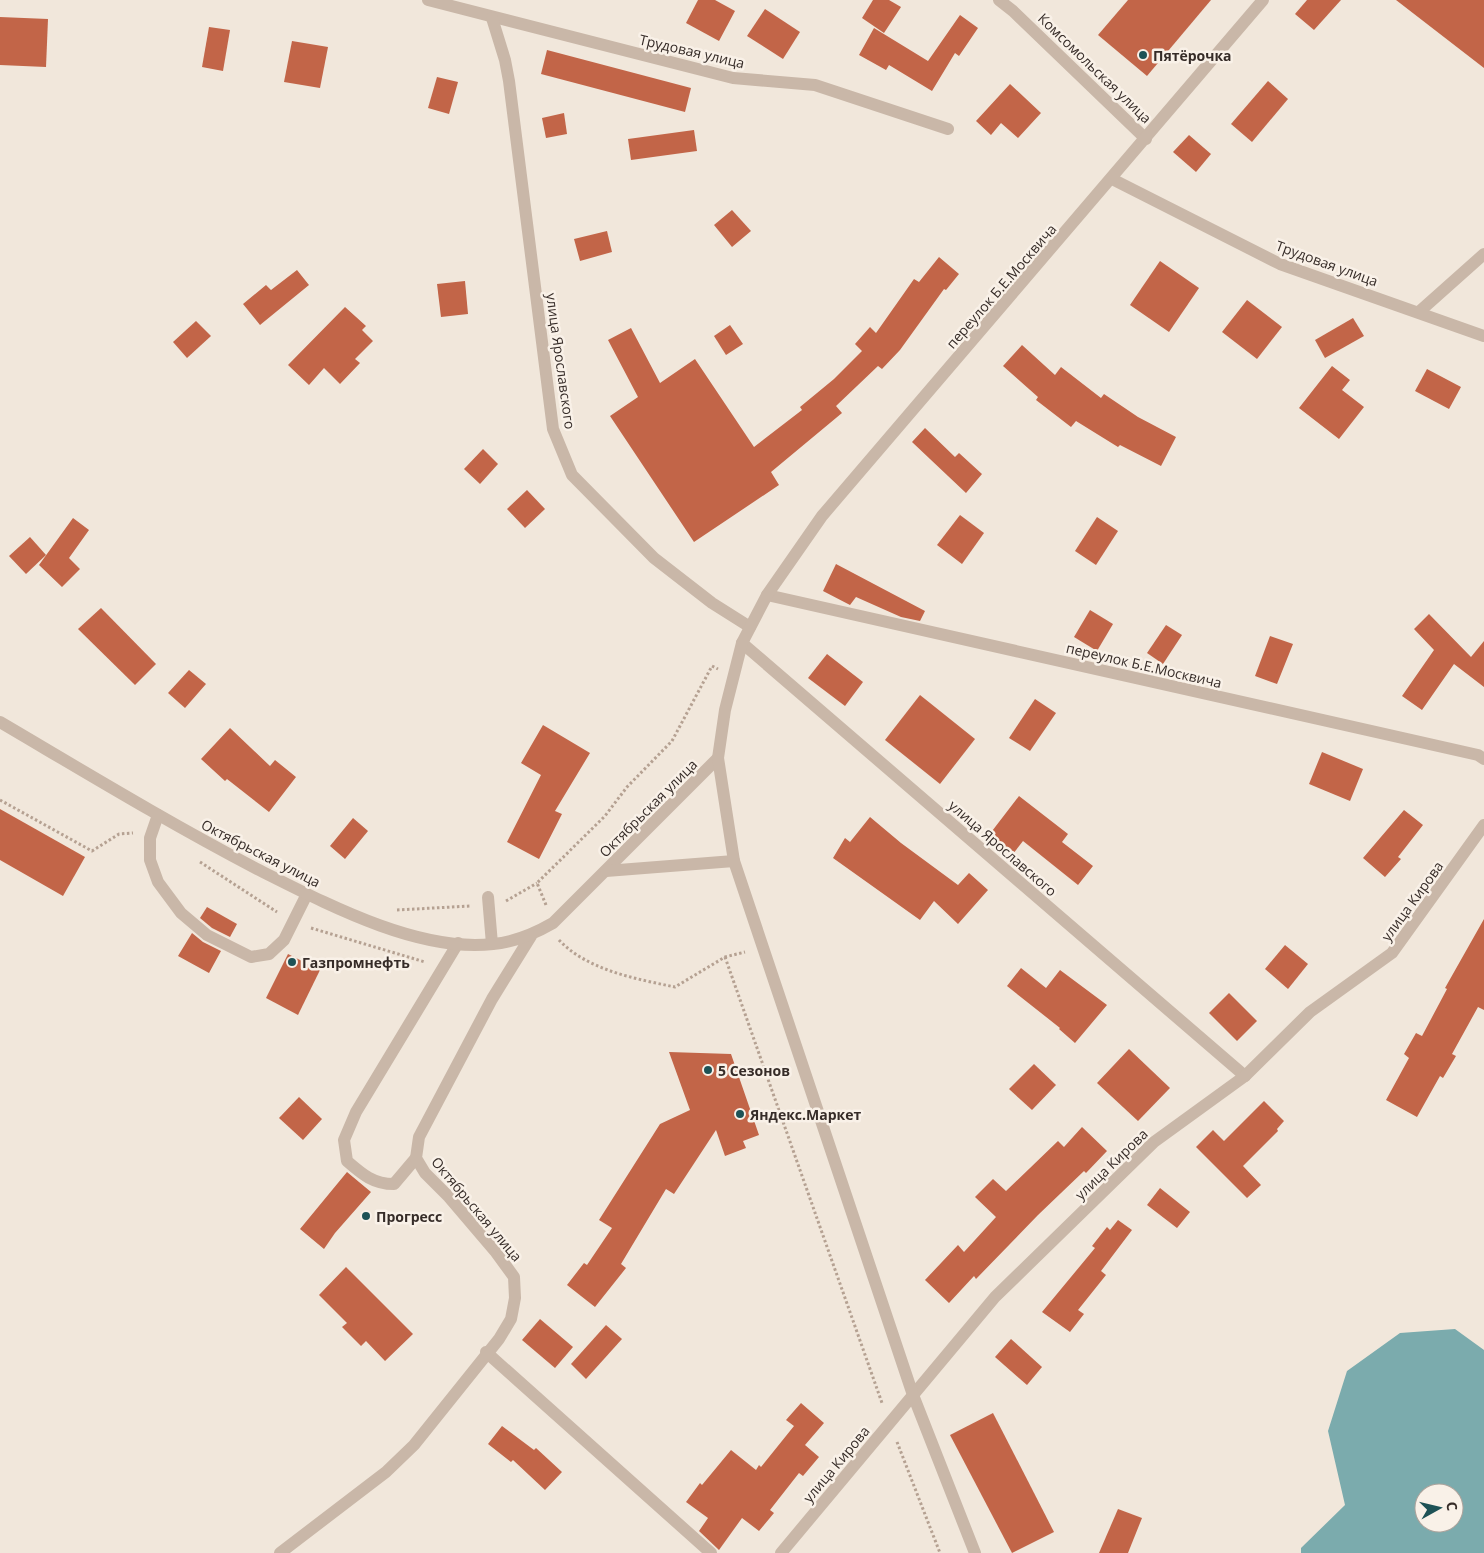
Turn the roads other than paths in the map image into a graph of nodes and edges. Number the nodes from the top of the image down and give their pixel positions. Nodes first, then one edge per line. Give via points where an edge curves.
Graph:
1 (428, 0) edge
2 (999, 0) edge
3 (1263, 0) edge
4 (492, 18) junction
5 (948, 129) dead end
6 (1146, 139) junction
7 (1112, 179) junction
8 (1484, 254) edge
9 (1420, 312) junction
10 (1484, 336) edge
11 (767, 596) junction
12 (750, 627) junction
13 (742, 643) junction
14 (0, 722) edge
15 (718, 758) junction
16 (1484, 759) edge
17 (158, 815) junction
18 (1484, 825) edge
19 (734, 861) junction
20 (606, 871) junction
21 (307, 894) junction
22 (489, 900) road end
23 (531, 936) junction
24 (458, 943) junction
25 (492, 944) junction
26 (1245, 1076) junction
27 (416, 1158) junction
28 (486, 1352) junction
29 (913, 1395) junction
30 (280, 1553) edge
31 (711, 1553) edge
32 (781, 1553) edge
33 (975, 1553) edge

1 - 4 street, Трудовая улица
2 - 6 street, Комсомольская улица
3 - 6 street, переулок Б.Е.Москвича
4 - 5 street, Трудовая улица via 733,78 815,85
4 - 12 street, улица Ярославского via 509,81 553,429 572,475 654,558 712,603
6 - 7 street, переулок Б.Е.Москвича
7 - 9 street, Трудовая улица via 1280,264
7 - 11 street, переулок Б.Е.Москвича via 822,516
8 - 9 street
9 - 10 street, Трудовая улица
11 - 12 street, переулок Б.Е.Москвича
11 - 16 street, переулок Б.Е.Москвича via 1468,752
12 - 13 street, переулок Б.Е.Москвича
13 - 15 street, переулок Б.Е.Москвича via 725,710
13 - 26 street, улица Ярославского
14 - 17 street, Октябрьская улица
15 - 19 street, переулок Б.Е.Москвича
15 - 20 street, Октябрьская улица
17 - 21 street, Октябрьская улица
17 - 21 street via 150,838 150,860 158,882 180,913 207,935 251,957 269,954 284,940
18 - 26 street, улица Кирова via 1392,953 1310,1012
19 - 20 street
19 - 29 street, переулок Б.Е.Москвича
20 - 23 street, Октябрьская улица via 553,923
21 - 24 street, Октябрьская улица via 387,928
22 - 25 street
23 - 25 street, Октябрьская улица
23 - 27 street, Октябрьская улица via 492,999 419,1137
24 - 25 street, Октябрьская улица
24 - 27 street via 356,1112 344,1140 347,1161 367,1178 382,1184 394,1184
26 - 29 street, улица Кирова via 1154,1142 995,1297
27 - 28 street, Октябрьская улица via 424,1173 460,1210 514,1277 515,1298 510,1319 499,1339
28 - 30 street, Октябрьская улица via 414,1444 386,1472
28 - 31 street
29 - 32 street, улица Кирова
29 - 33 street, переулок Б.Е.Москвича

